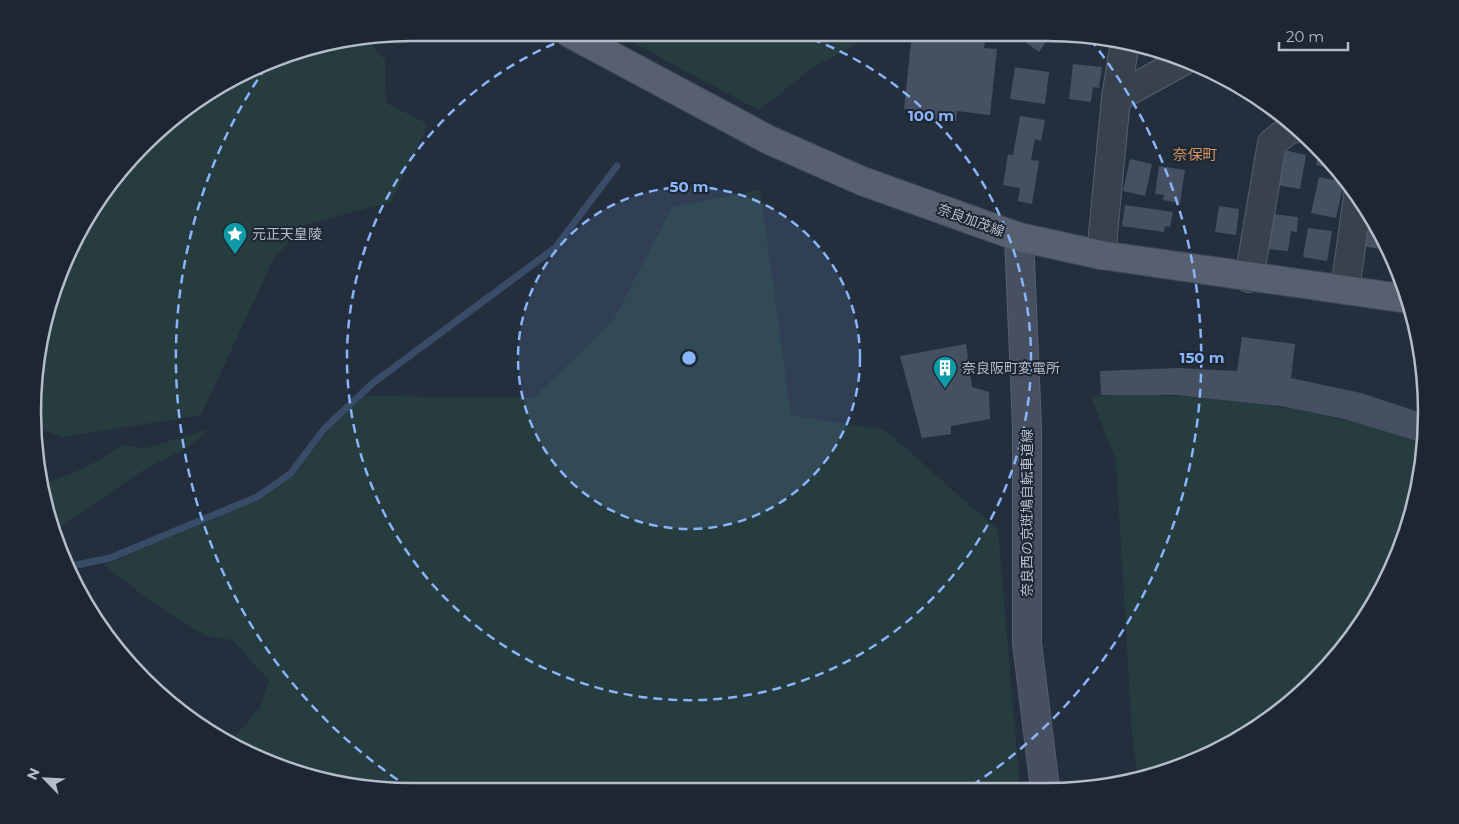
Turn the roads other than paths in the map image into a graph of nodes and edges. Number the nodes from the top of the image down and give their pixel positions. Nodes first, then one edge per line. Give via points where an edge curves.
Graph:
1 (584, 41) edge
2 (1124, 49) edge
3 (1176, 65) edge
4 (1116, 98) junction
5 (1288, 131) edge
6 (1356, 208) edge
7 (1019, 237) junction
8 (1101, 254) junction
9 (1249, 278) junction
10 (1345, 290) junction
11 (1400, 299) edge
12 (1045, 783) edge

1 - 7 main road, 奈良加茂線 via 769,140 862,181
2 - 4 street
3 - 4 street
4 - 8 street
5 - 9 street via 1272,144
6 - 10 street
7 - 8 main road, 奈良加茂線
7 - 12 main road, 奈良西の京斑鳩自転車道線 via 1027,427 1026,642
8 - 9 main road, 奈良加茂線
9 - 10 main road, 奈良加茂線
10 - 11 main road, 奈良加茂線

